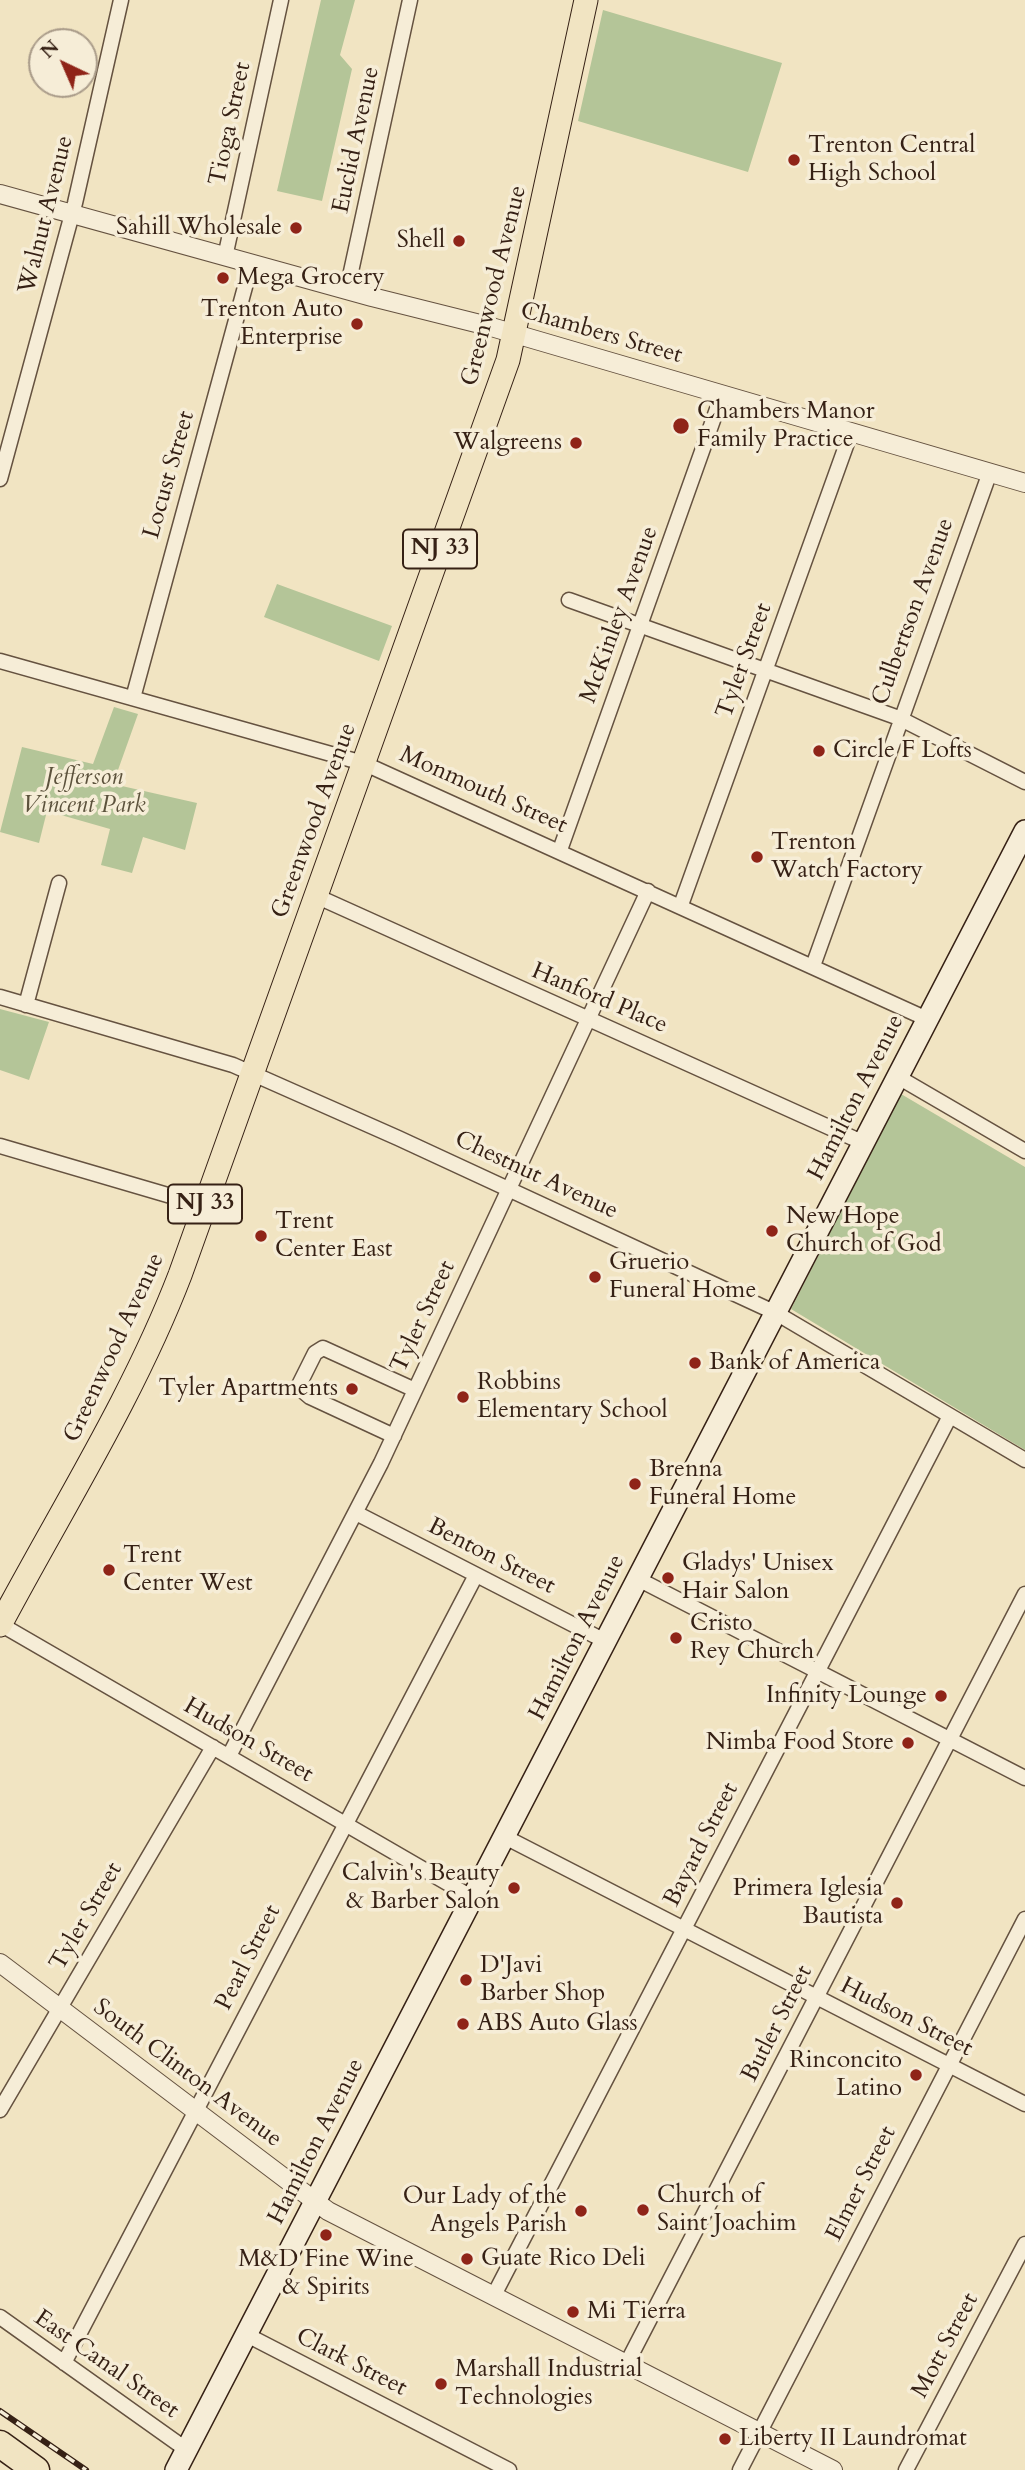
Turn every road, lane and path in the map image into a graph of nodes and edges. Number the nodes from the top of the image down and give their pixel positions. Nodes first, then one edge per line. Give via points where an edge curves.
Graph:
1 (121, 0) edge
2 (281, 0) edge
3 (410, 0) edge
4 (586, 0) edge
5 (0, 194) edge
6 (72, 215) junction
7 (225, 257) junction
8 (251, 265) junction
9 (347, 290) junction
10 (515, 334) junction
11 (722, 395) junction
12 (851, 432) junction
13 (990, 472) junction
14 (0, 479) edge
15 (1025, 483) edge
16 (569, 600) dead end
17 (641, 625) junction
18 (0, 661) edge
19 (766, 670) junction
20 (133, 698) junction
21 (900, 718) junction
22 (363, 763) junction
23 (1025, 782) edge
24 (1025, 831) edge
25 (560, 850) junction
26 (59, 883) dead end
27 (648, 891) junction
28 (316, 896) junction
29 (681, 905) junction
30 (813, 966) junction
31 (0, 997) edge
32 (26, 1005) junction
33 (589, 1019) junction
34 (927, 1020) junction
35 (252, 1072) junction
36 (898, 1077) junction
37 (864, 1143) junction
38 (0, 1146) edge
39 (1025, 1151) edge
40 (509, 1188) junction
41 (205, 1206) junction
42 (776, 1313) junction
43 (415, 1390) junction
44 (950, 1416) junction
45 (394, 1436) junction
46 (1025, 1460) edge
47 (356, 1513) junction
48 (476, 1575) junction
49 (638, 1579) junction
50 (1025, 1594) edge
51 (0, 1624) edge
52 (605, 1641) junction
53 (817, 1672) junction
54 (950, 1740) junction
55 (213, 1747) junction
56 (229, 1756) junction
57 (1025, 1778) edge
58 (344, 1824) junction
59 (505, 1836) junction
60 (473, 1898) junction
61 (1025, 1919) edge
62 (685, 1929) junction
63 (0, 1963) edge
64 (817, 1997) junction
65 (60, 2008) junction
66 (949, 2066) junction
67 (1025, 2104) edge
68 (0, 2110) edge
69 (196, 2111) junction
70 (315, 2201) junction
71 (1025, 2244) edge
72 (494, 2295) junction
73 (0, 2317) edge
74 (247, 2335) junction
75 (64, 2363) junction
76 (627, 2363) junction
77 (760, 2432) junction
78 (0, 2444) edge
79 (187, 2450) junction
80 (36, 2470) edge
81 (176, 2470) edge
82 (509, 2470) edge
83 (740, 2470) edge
84 (833, 2470) edge
85 (906, 2470) edge

1 - 6 street, Walnut Avenue
2 - 7 street, Tioga Street
3 - 9 street, Euclid Avenue
4 - 10 main road, Greenwood Avenue / NJ 33
5 - 6 street, Chambers Street
6 - 7 street, Chambers Street
6 - 14 street, Walnut Avenue
7 - 8 street, Chambers Street
8 - 9 street, Chambers Street
8 - 20 street, Locust Street
9 - 10 street, Chambers Street
10 - 11 street, Chambers Street
10 - 22 main road, Greenwood Avenue / NJ 33
11 - 12 street, Chambers Street
11 - 17 street, McKinley Avenue
12 - 13 street, Chambers Street
12 - 19 street, Tyler Street
13 - 15 street, Chambers Street
13 - 21 street, Culbertson Avenue
16 - 17 street
17 - 19 street
17 - 25 street, McKinley Avenue
18 - 20 street, Monmouth Street
19 - 21 street
19 - 29 street, Tyler Street
20 - 22 street, Monmouth Street
21 - 23 street
21 - 30 street, Culbertson Avenue
22 - 25 street, Monmouth Street
22 - 28 main road, Greenwood Avenue / NJ 33
24 - 34 main road, Hamilton Avenue
25 - 27 street, Monmouth Street
26 - 32 street
27 - 29 street, Monmouth Street
27 - 33 street, Tyler Street
28 - 33 street, Hanford Place
28 - 35 main road, Greenwood Avenue / NJ 33
29 - 30 street, Monmouth Street
30 - 34 street, Monmouth Street
31 - 32 street, Chestnut Avenue
32 - 35 street, Chestnut Avenue
33 - 37 street, Hanford Place
33 - 40 street, Tyler Street
34 - 36 main road, Hamilton Avenue
35 - 40 street, Chestnut Avenue
35 - 41 main road, Greenwood Avenue / NJ 33
36 - 37 main road, Hamilton Avenue
36 - 39 street
37 - 42 main road, Hamilton Avenue
38 - 41 street
40 - 42 street, Chestnut Avenue
40 - 43 street, Tyler Street
41 - 51 main road, Greenwood Avenue / NJ 33 via 167,1309 121,1404
42 - 44 street, Chestnut Avenue
42 - 49 main road, Hamilton Avenue
43 - 45 street, Tyler Street
43 - 45 street via 323,1348 315,1353 298,1387
44 - 46 street, Chestnut Avenue
44 - 53 street, Bayard Street
45 - 47 street, Tyler Street
47 - 48 street, Benton Street
47 - 56 street, Tyler Street
48 - 52 street, Benton Street
48 - 58 street, Pearl Street
49 - 52 main road, Hamilton Avenue
49 - 53 street
50 - 54 street, Butler Street
51 - 55 street, Hudson Street
52 - 59 main road, Hamilton Avenue
53 - 54 street
53 - 62 street, Bayard Street
54 - 57 street
54 - 64 street, Butler Street
55 - 56 street, Hudson Street
55 - 65 street, Tyler Street
56 - 58 street, Hudson Street
58 - 60 street, Hudson Street
58 - 69 street, Pearl Street
59 - 60 main road, Hamilton Avenue
59 - 62 street, Hudson Street
60 - 70 main road, Hamilton Avenue
61 - 66 street, Elmer Street
62 - 64 street, Hudson Street
62 - 72 street, Bayard Street
63 - 65 street, South Clinton Avenue
64 - 66 street, Hudson Street
64 - 76 street, Butler Street
65 - 68 street, Tyler Street
65 - 69 street, South Clinton Avenue
66 - 67 street, Hudson Street
66 - 77 street, Elmer Street
69 - 70 street, South Clinton Avenue
69 - 75 street, Pearl Street
70 - 72 street, South Clinton Avenue
70 - 74 main road, Hamilton Avenue
71 - 85 street, Mott Street
72 - 76 street, South Clinton Avenue
73 - 75 street, East Canal Street
74 - 79 main road, Hamilton Avenue
74 - 82 street, Clark Street
75 - 79 street, East Canal Street
76 - 77 street, South Clinton Avenue
77 - 83 street, Elmer Street
77 - 84 street, South Clinton Avenue
78 - 80 highway
79 - 81 main road, Hamilton Avenue

